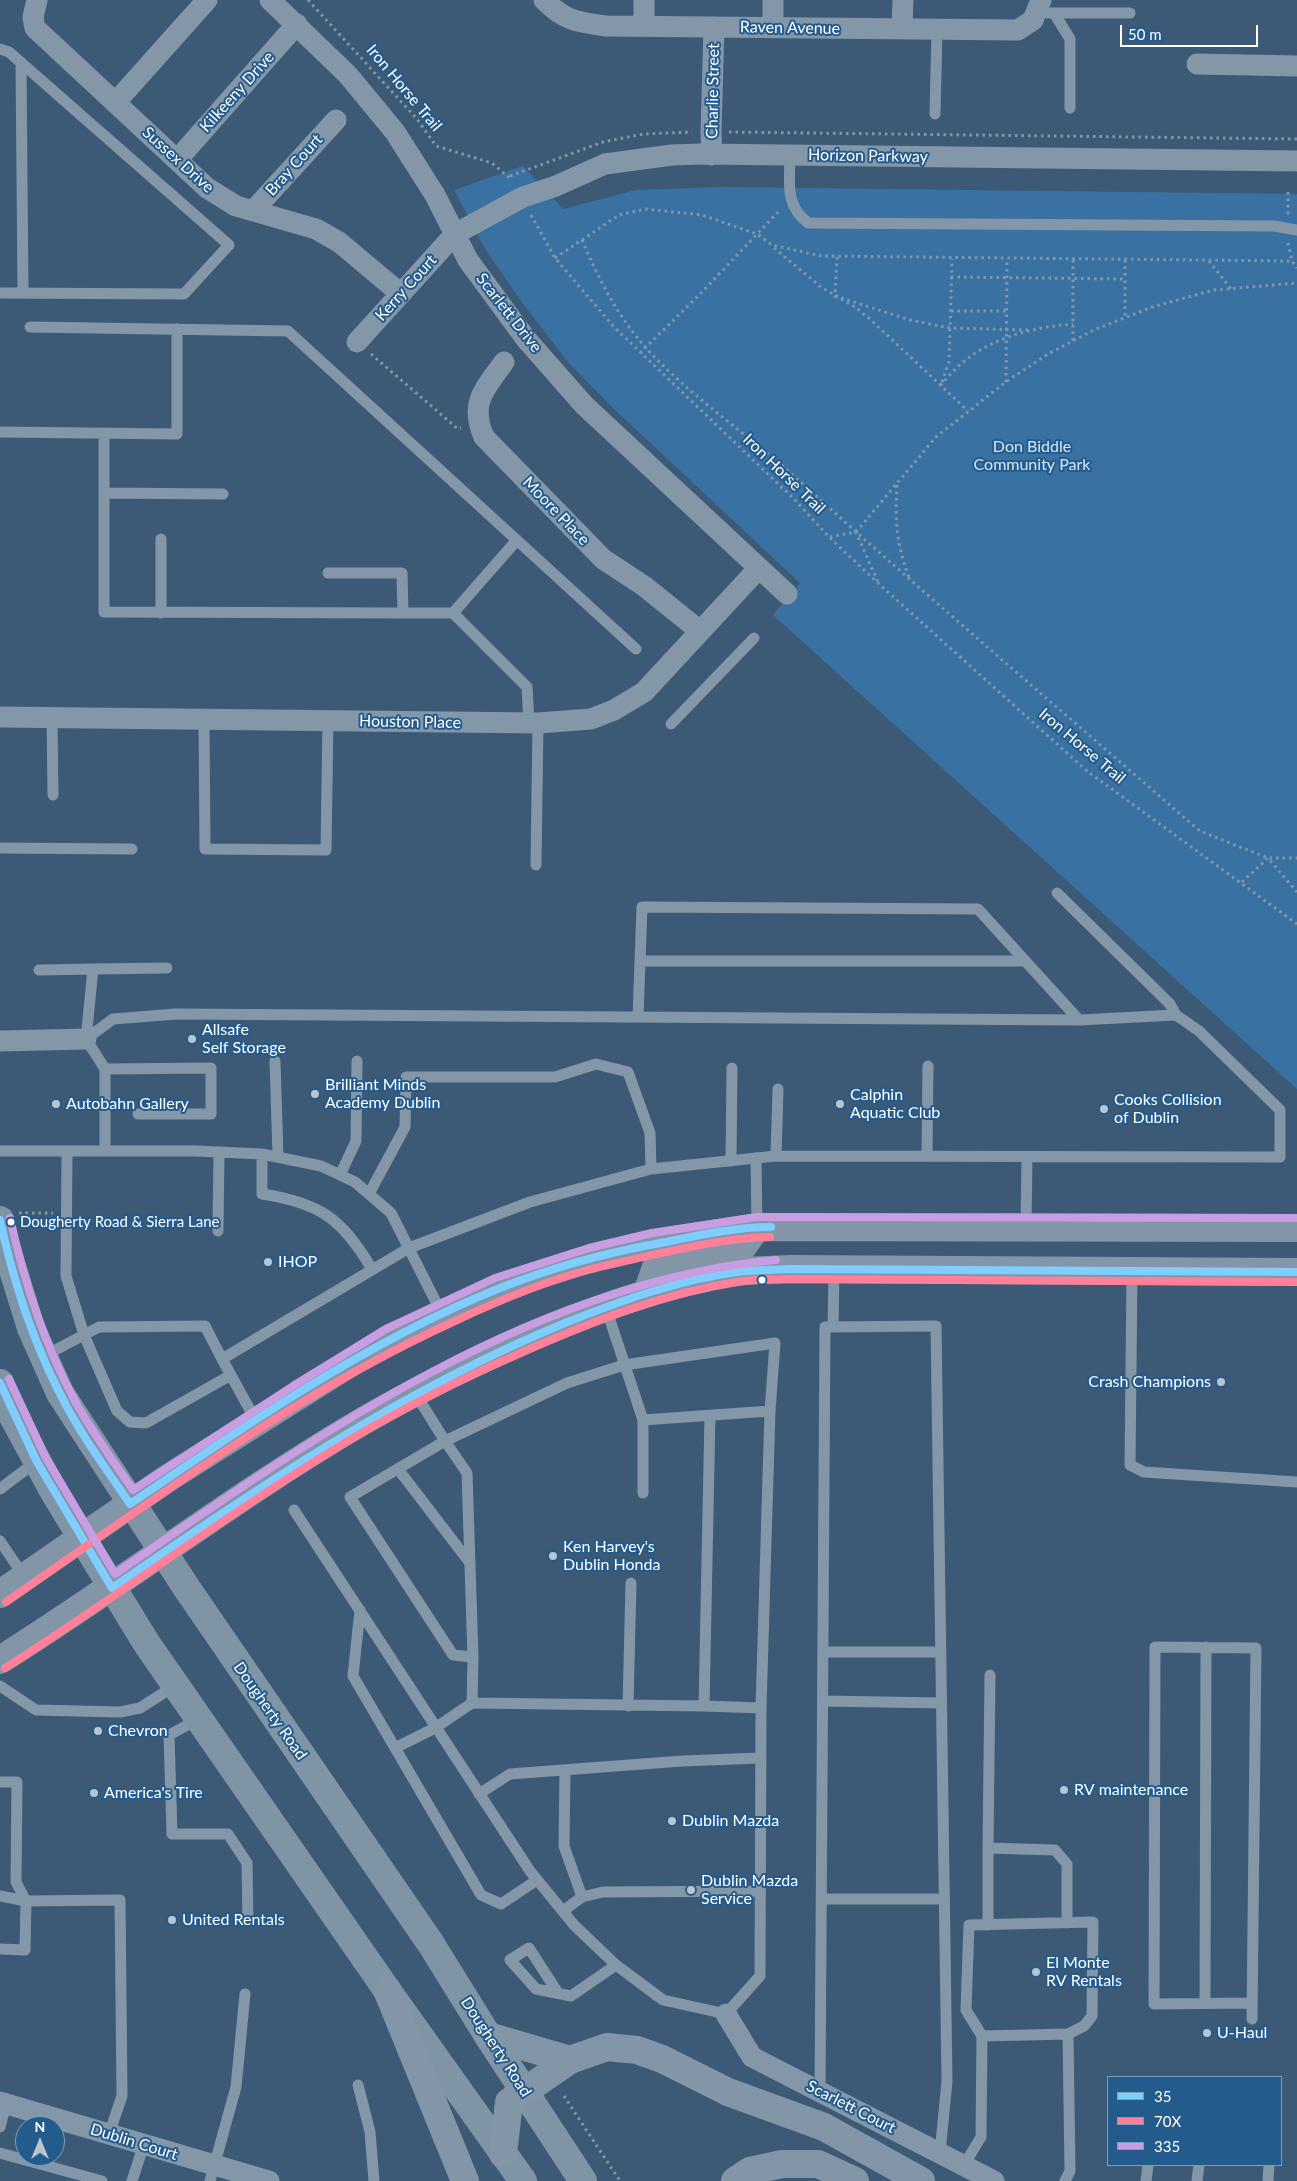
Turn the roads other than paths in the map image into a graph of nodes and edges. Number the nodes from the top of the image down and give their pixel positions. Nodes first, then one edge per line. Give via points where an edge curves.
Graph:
1 (207, 0) edge
2 (270, 0) edge
3 (544, 0) edge
4 (644, 0) edge
5 (773, 0) edge
6 (903, 0) edge
7 (35, 9) edge
8 (1044, 9) edge
9 (1130, 13) dead end
10 (297, 24) junction
11 (644, 26) junction
12 (714, 27) junction
13 (773, 28) junction
14 (902, 29) junction
15 (937, 30) junction
16 (0, 50) edge
17 (21, 62) junction
18 (1197, 64) dead end
19 (1297, 66) edge
20 (115, 103) junction
21 (1070, 108) dead end
22 (935, 114) dead end
23 (336, 120) dead end
24 (712, 154) junction
25 (790, 155) junction
26 (177, 160) junction
27 (1297, 161) edge
28 (252, 211) junction
29 (1297, 230) edge
30 (455, 234) junction
31 (23, 291) junction
32 (0, 293) edge
33 (400, 294) junction
34 (30, 327) dead end
35 (177, 329) junction
36 (357, 342) road end
37 (504, 362) dead end
38 (0, 432) edge
39 (104, 434) junction
40 (104, 493) junction
41 (223, 494) dead end
42 (161, 539) dead end
43 (517, 540) junction
44 (760, 568) junction
45 (328, 573) dead end
46 (787, 594) dead end
47 (161, 613) junction
48 (403, 613) junction
49 (453, 613) junction
50 (700, 631) junction
51 (754, 638) dead end
52 (636, 649) dead end
53 (0, 717) edge
54 (52, 718) junction
55 (204, 720) junction
56 (328, 721) junction
57 (533, 723) junction
58 (671, 724) dead end
59 (53, 795) dead end
60 (0, 848) edge
61 (132, 850) dead end
62 (536, 865) dead end
63 (1057, 893) dead end
64 (640, 961) junction
65 (1025, 961) junction
66 (167, 968) dead end
67 (93, 969) junction
68 (39, 970) dead end
69 (1176, 1015) junction
70 (638, 1017) junction
71 (1079, 1020) junction
72 (86, 1039) junction
73 (0, 1041) edge
74 (357, 1060) dead end
75 (275, 1062) dead end
76 (928, 1066) dead end
77 (732, 1068) dead end
78 (105, 1069) junction
79 (778, 1089) dead end
80 (138, 1114) dead end
81 (105, 1151) junction
82 (0, 1152) edge
83 (67, 1152) junction
84 (220, 1152) junction
85 (262, 1154) junction
86 (278, 1156) junction
87 (776, 1156) junction
88 (927, 1156) junction
89 (1027, 1157) junction
90 (756, 1158) junction
91 (731, 1161) junction
92 (651, 1169) junction
93 (340, 1175) junction
94 (369, 1194) junction
95 (5, 1216) edge
96 (757, 1226) junction
97 (1026, 1227) junction
98 (1297, 1228) edge
99 (218, 1231) dead end
100 (408, 1248) junction
101 (372, 1269) junction
102 (834, 1269) junction
103 (1132, 1271) junction
104 (1297, 1272) edge
105 (646, 1293) junction
106 (606, 1308) junction
107 (442, 1314) junction
108 (833, 1327) junction
109 (84, 1335) junction
110 (44, 1356) junction
111 (222, 1358) junction
112 (624, 1365) junction
113 (231, 1375) junction
114 (1, 1388) edge
115 (415, 1393) junction
116 (770, 1411) junction
117 (710, 1415) junction
118 (643, 1420) junction
119 (256, 1421) junction
120 (444, 1441) junction
121 (37, 1461) junction
122 (398, 1468) junction
123 (1297, 1482) edge
124 (2, 1483) edge
125 (643, 1493) dead end
126 (130, 1504) junction
127 (294, 1510) dead end
128 (82, 1538) junction
129 (1, 1546) edge
130 (163, 1553) junction
131 (470, 1564) junction
132 (25, 1578) junction
133 (631, 1583) dead end
134 (112, 1588) junction
135 (0, 1594) edge
136 (360, 1610) junction
137 (1206, 1647) junction
138 (824, 1652) junction
139 (941, 1652) junction
140 (473, 1657) junction
141 (0, 1660) edge
142 (990, 1675) dead end
143 (176, 1685) junction
144 (0, 1686) edge
145 (823, 1701) junction
146 (472, 1703) junction
147 (942, 1703) junction
148 (628, 1706) junction
149 (704, 1706) junction
150 (761, 1708) junction
151 (199, 1719) junction
152 (435, 1728) junction
153 (395, 1748) junction
154 (761, 1758) junction
155 (566, 1770) junction
156 (0, 1782) edge
157 (479, 1794) junction
158 (988, 1848) junction
159 (537, 1880) junction
160 (760, 1892) junction
161 (0, 1896) edge
162 (582, 1897) junction
163 (944, 1899) junction
164 (822, 1900) junction
165 (26, 1901) junction
166 (563, 1911) junction
167 (248, 1921) dead end
168 (1066, 1923) junction
169 (988, 1925) junction
170 (0, 1949) edge
171 (616, 1965) junction
172 (387, 1990) junction
173 (558, 1993) dead end
174 (246, 1994) dead end
175 (1204, 2003) junction
176 (1252, 2003) junction
177 (726, 2014) junction
178 (1252, 2019) dead end
179 (1068, 2034) junction
180 (488, 2036) junction
181 (982, 2036) junction
182 (570, 2060) junction
183 (358, 2085) dead end
184 (524, 2091) junction
185 (820, 2091) junction
186 (3, 2103) edge
187 (0, 2127) edge
188 (109, 2134) junction
189 (144, 2144) junction
190 (0, 2153) edge
191 (940, 2153) junction
192 (503, 2154) junction
193 (964, 2165) junction
194 (1148, 2166) edge
195 (1199, 2166) edge
196 (1269, 2166) edge
197 (212, 2173) edge
198 (102, 2181) edge
199 (132, 2181) edge
200 (268, 2181) edge
201 (374, 2181) edge
202 (464, 2181) edge
203 (523, 2181) edge
204 (583, 2181) edge
205 (735, 2181) edge
206 (855, 2181) edge
207 (920, 2181) edge
208 (994, 2181) edge
209 (1065, 2181) edge
210 (1146, 2181) edge
211 (1197, 2181) edge
212 (1268, 2181) edge

1 - 20 street
2 - 10 street, Scarlett Drive
3 - 11 street, Raven Avenue via 558,14 577,22
4 - 11 street
5 - 13 street
6 - 14 street
7 - 20 street, Sussex Drive via 35,28
8 - 9 lane
8 - 15 street, Raven Avenue via 1018,30
8 - 21 lane via 1070,39
10 - 26 street, Kilkeeny Drive
10 - 30 street, Scarlett Drive via 348,74 395,132 435,195
11 - 12 street, Raven Avenue
12 - 13 street, Raven Avenue
12 - 24 street, Charlie Street
13 - 14 street, Raven Avenue
14 - 15 street, Raven Avenue
15 - 22 lane
16 - 17 lane via 10,52
17 - 31 lane
17 - 31 lane via 229,246 184,294
18 - 19 street
20 - 26 street, Sussex Drive
23 - 28 street, Bray Court
24 - 25 street, Horizon Parkway
24 - 30 street, Horizon Parkway via 672,154 605,164 523,197
25 - 27 street, Horizon Parkway
25 - 29 lane via 790,199 799,216 808,223 1274,226
26 - 28 street, Sussex Drive via 206,188 236,206
28 - 33 street, Sussex Drive via 316,229 339,242
30 - 33 street, Kerry Court
30 - 44 street, Scarlett Drive via 468,260 526,339 584,405
31 - 32 lane
33 - 36 street, Kerry Court
34 - 35 lane
35 - 39 lane via 177,434
35 - 43 lane via 288,331
37 - 50 street, Moore Place via 480,395 477,408 484,437 603,559 644,586
38 - 39 lane
39 - 40 lane
40 - 41 lane
40 - 47 lane via 104,612
42 - 47 lane
43 - 49 lane
43 - 52 lane
44 - 46 street, Scarlett Drive
44 - 50 street, Houston Place
45 - 48 lane via 402,573
47 - 48 lane
48 - 49 lane
49 - 57 lane via 527,686
50 - 57 street, Houston Place via 644,692 614,710 591,719
51 - 58 lane
53 - 54 street, Houston Place
54 - 55 street, Houston Place
54 - 59 lane
55 - 56 street, Houston Place
55 - 56 lane via 205,849 326,850
56 - 57 street, Houston Place
57 - 62 lane
60 - 61 lane
63 - 69 lane via 1170,1004
64 - 65 lane
64 - 65 lane via 642,907 978,909
64 - 70 lane
65 - 71 lane
66 - 67 lane
67 - 68 lane
67 - 72 lane
69 - 71 lane
69 - 89 lane via 1199,1031 1280,1110 1280,1157
70 - 71 lane
70 - 72 lane via 176,1014 113,1019
72 - 73 street
72 - 78 lane
74 - 93 lane via 356,1141
75 - 86 lane
76 - 88 lane
77 - 91 lane
78 - 80 lane via 211,1068 211,1114
78 - 81 lane
79 - 87 lane
81 - 83 lane
81 - 84 lane
82 - 83 lane
83 - 109 lane via 66,1276
84 - 85 lane
84 - 99 lane
85 - 86 lane
85 - 101 lane via 262,1194 293,1199 322,1211 345,1230
86 - 93 lane via 312,1163
87 - 88 lane
87 - 90 lane
88 - 89 lane
89 - 97 lane
90 - 91 lane
90 - 96 lane
91 - 92 lane
92 - 94 lane via 650,1133 628,1072 596,1064 555,1077 406,1077 405,1127
92 - 100 lane via 530,1202
93 - 94 lane
94 - 100 lane via 390,1213
95 - 110 main road, Dougherty Road via 13,1273
96 - 97 main road
96 - 105 main road via 741,1249 656,1267
96 - 107 main road via 654,1243 592,1258 498,1288
97 - 98 main road
100 - 101 lane
100 - 107 lane
101 - 111 lane
102 - 103 main road
102 - 105 main road via 737,1272
102 - 108 lane
103 - 104 main road
103 - 123 lane via 1130,1465 1144,1472
105 - 106 main road
106 - 112 lane
106 - 115 main road via 456,1370
107 - 119 main road via 390,1338
108 - 138 lane via 825,1327
108 - 139 lane via 936,1326
109 - 110 lane
109 - 111 lane via 99,1327 205,1326
109 - 113 lane via 117,1411 130,1422 154,1420
110 - 126 main road, Dougherty Road via 60,1394
111 - 113 lane
112 - 116 lane via 775,1343
112 - 118 lane
112 - 120 lane via 567,1383
113 - 119 lane
114 - 121 main road
115 - 120 lane
115 - 130 main road via 362,1422
116 - 117 lane
116 - 150 lane
117 - 118 lane
117 - 149 lane
118 - 125 lane
119 - 126 main road
120 - 122 lane
120 - 131 lane via 467,1473
121 - 124 lane
121 - 128 main road
122 - 131 lane
122 - 140 lane via 350,1497 453,1655
126 - 128 main road
126 - 130 main road, Dougherty Road
127 - 136 lane
128 - 132 main road
128 - 134 main road
129 - 132 lane
130 - 134 main road
130 - 180 main road, Dougherty Road via 431,1944
131 - 140 lane
132 - 135 main road
133 - 148 lane
134 - 141 main road
134 - 143 main road
136 - 152 lane
136 - 153 lane via 353,1676
137 - 175 lane
137 - 175 lane via 1155,1647 1154,2004
137 - 176 lane via 1256,1648
138 - 139 lane
138 - 145 lane
139 - 147 lane
140 - 146 lane
142 - 158 lane
143 - 144 lane via 140,1708 120,1712 36,1710
143 - 151 main road
145 - 147 lane
145 - 164 lane
146 - 148 lane
146 - 152 lane
147 - 163 lane
148 - 149 lane
149 - 150 lane
150 - 154 lane
151 - 167 lane via 169,1735 172,1834 228,1834 247,1863
151 - 172 main road
152 - 153 lane
152 - 157 lane
153 - 159 lane via 481,1894 501,1904
154 - 155 lane
154 - 160 lane
155 - 157 lane via 510,1774
155 - 162 lane via 564,1846
156 - 165 lane via 17,1782 16,1882
157 - 159 lane
158 - 168 lane via 1055,1850 1067,1864
158 - 169 lane
159 - 166 lane
160 - 162 lane via 603,1892
160 - 177 lane via 760,1976
161 - 165 lane
162 - 166 lane
163 - 164 lane
163 - 191 lane via 947,2081
164 - 185 lane
165 - 170 lane via 25,1950
165 - 188 lane via 120,1900 122,2096
166 - 171 lane
168 - 169 lane
168 - 179 lane via 1093,1922 1092,2016 1084,2026
169 - 181 lane via 969,1926 966,2010
171 - 173 lane via 571,1996
171 - 177 lane via 663,2000
172 - 192 main road
172 - 202 highway
174 - 197 lane via 236,2087
175 - 176 lane
176 - 178 lane
177 - 185 street, Scarlett Court via 752,2057
179 - 181 lane
179 - 209 lane via 1070,2172
180 - 182 highway
180 - 184 main road, Dougherty Road
181 - 193 lane via 981,2138
182 - 184 highway
182 - 207 highway via 607,2047 637,2050 728,2092 824,2127
183 - 201 lane via 370,2132
184 - 192 highway via 509,2102
184 - 204 main road, Dougherty Road
185 - 191 street, Scarlett Court
186 - 187 lane
186 - 188 street, Dublin Court
188 - 189 street, Dublin Court
189 - 197 street, Dublin Court
189 - 199 lane
190 - 198 lane
191 - 193 street, Scarlett Court
192 - 203 main road
193 - 208 street, Scarlett Court
194 - 210 lane
195 - 211 lane
196 - 212 lane
197 - 200 street, Dublin Court
205 - 206 highway via 750,2172 782,2164 818,2164

